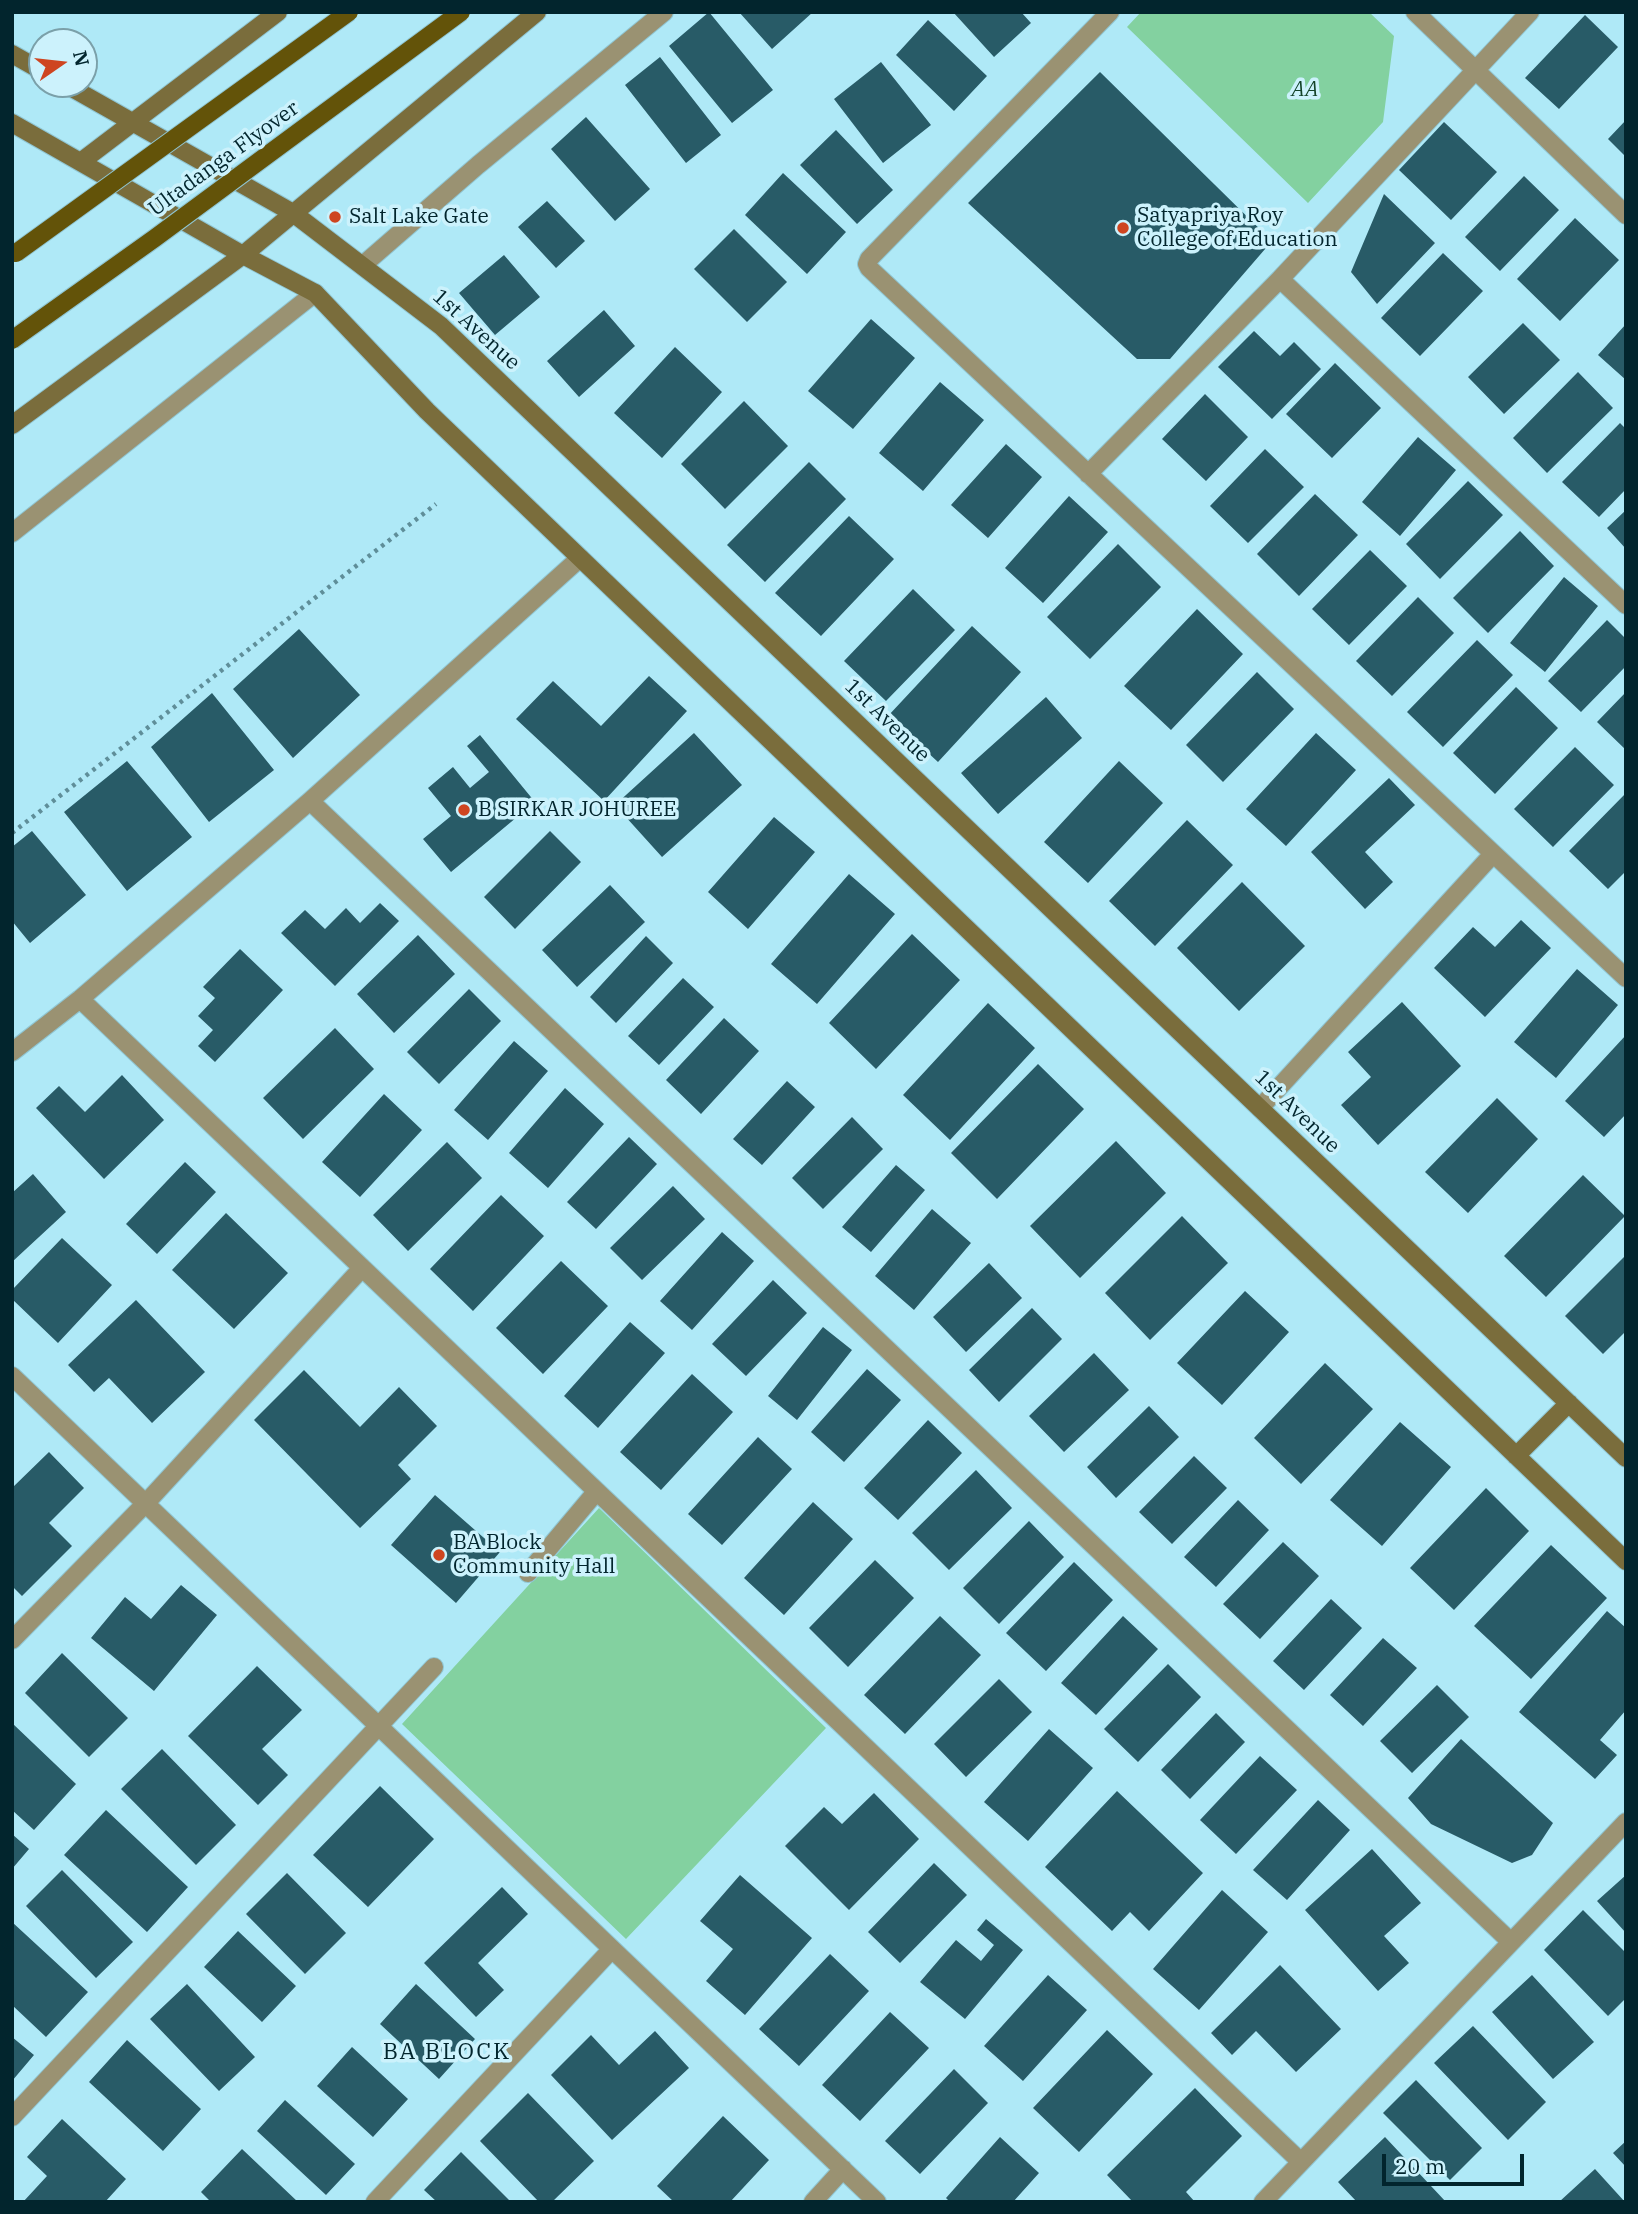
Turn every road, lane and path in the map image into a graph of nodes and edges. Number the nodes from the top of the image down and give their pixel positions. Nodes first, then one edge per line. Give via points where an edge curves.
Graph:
1 (278, 12) edge
2 (348, 12) edge
3 (461, 12) edge
4 (537, 12) edge
5 (664, 12) edge
6 (1110, 12) edge
7 (1415, 12) edge
8 (1530, 12) edge
9 (12, 54) edge
10 (28, 63) edge
11 (1475, 70) junction
12 (90, 98) edge
13 (132, 122) junction
14 (12, 123) edge
15 (82, 161) junction
16 (293, 213) junction
17 (1626, 215) edge
18 (16, 253) dead end
19 (243, 255) junction
20 (363, 265) junction
21 (1280, 279) junction
22 (314, 293) junction
23 (12, 340) edge
24 (12, 425) edge
25 (1088, 474) junction
26 (436, 504) dead end
27 (12, 533) edge
28 (580, 558) junction
29 (1626, 605) edge
30 (310, 801) junction
31 (12, 833) edge
32 (1493, 854) junction
33 (1626, 978) edge
34 (80, 999) junction
35 (12, 1052) edge
36 (1259, 1108) junction
37 (362, 1268) junction
38 (12, 1376) edge
39 (1569, 1403) junction
40 (1516, 1456) junction
41 (1626, 1458) edge
42 (596, 1492) junction
43 (146, 1503) junction
44 (1626, 1561) edge
45 (528, 1573) dead end
46 (12, 1640) edge
47 (434, 1667) dead end
48 (379, 1726) junction
49 (1626, 1822) edge
50 (1511, 1942) junction
51 (612, 1949) junction
52 (12, 2117) edge
53 (1301, 2162) junction
54 (843, 2169) junction
55 (375, 2202) edge
56 (813, 2202) edge
57 (877, 2202) edge
58 (1263, 2202) edge

1 - 13 main road
2 - 18 main road, bridge
3 - 23 main road, Ultadanga Flyover, bridge
4 - 16 main road
5 - 20 street
6 - 25 street via 867,264
7 - 11 street
8 - 11 street
9 - 10 main road
11 - 17 street
11 - 21 street
12 - 13 main road, 1st Avenue
13 - 15 main road
13 - 16 main road, 1st Avenue
14 - 15 main road
15 - 19 main road
16 - 19 main road
16 - 20 main road, 1st Avenue
19 - 22 main road
19 - 24 main road
20 - 36 main road, 1st Avenue via 441,326
21 - 25 street
21 - 29 street
22 - 27 street
22 - 28 main road via 426,411
25 - 32 street
26 - 31 path
28 - 30 street
28 - 40 main road
30 - 34 street
30 - 50 street
32 - 33 street
32 - 36 street
34 - 35 street
34 - 37 street
36 - 39 main road, 1st Avenue
37 - 42 street
37 - 43 street
38 - 43 street
39 - 40 main road
39 - 41 main road, 1st Avenue
40 - 44 main road
42 - 45 street
42 - 53 street
43 - 46 street
43 - 48 street
47 - 48 street
48 - 51 street
48 - 52 street
49 - 50 street
50 - 53 street
51 - 54 street
51 - 55 street
53 - 58 street
54 - 56 street
54 - 57 street

